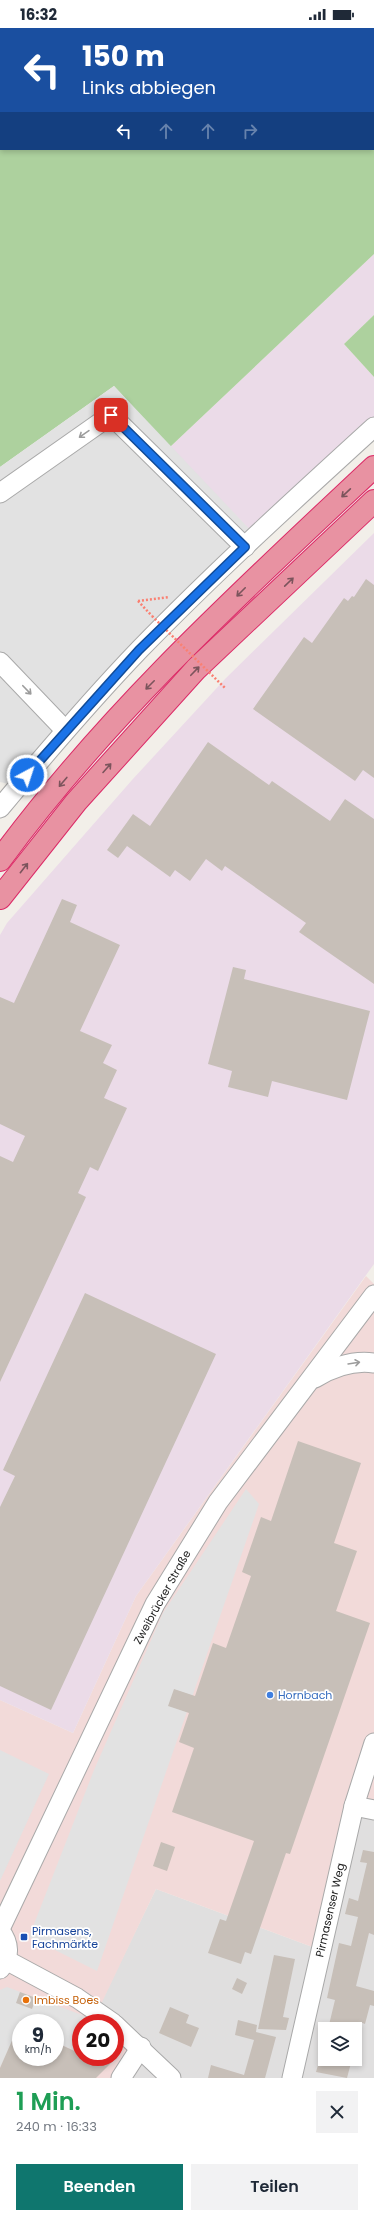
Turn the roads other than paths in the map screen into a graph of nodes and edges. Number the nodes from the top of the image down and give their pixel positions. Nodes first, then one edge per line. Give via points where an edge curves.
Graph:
1 (374, 427) edge
2 (374, 467) edge
3 (0, 493) edge
4 (374, 501) edge
5 (245, 547) junction
6 (0, 662) edge
7 (65, 730) junction
8 (0, 808) edge
9 (0, 860) edge
10 (0, 898) edge
11 (371, 1307) edge
12 (374, 1363) edge
13 (310, 1381) junction
14 (374, 1743) edge
15 (354, 1806) junction
16 (374, 1810) edge
17 (0, 1930) edge
18 (3, 1964) edge
19 (100, 2014) edge
20 (124, 2033) edge
21 (141, 2047) junction
22 (121, 2078) edge
23 (171, 2078) edge
24 (292, 2078) edge

1 - 5 street
2 -> 9 highway via 253,580 116,720
5 -> 3 street via 111,415
10 -> 4 highway via 76,802 196,670
5 - 7 street via 139,650
6 -> 7 street
7 - 8 street
11 - 13 street, Zweibrücker Straße
13 -> 12 street via 337,1367 359,1362
13 - 17 street, Zweibrücker Straße via 218,1502 155,1604
14 - 15 street, Pirmasenser Weg
15 - 16 street
15 - 24 street, Pirmasenser Weg
17 - 18 street via 7,1944
18 - 19 street via 77,1998
20 - 21 street
21 - 22 street
21 - 23 street

